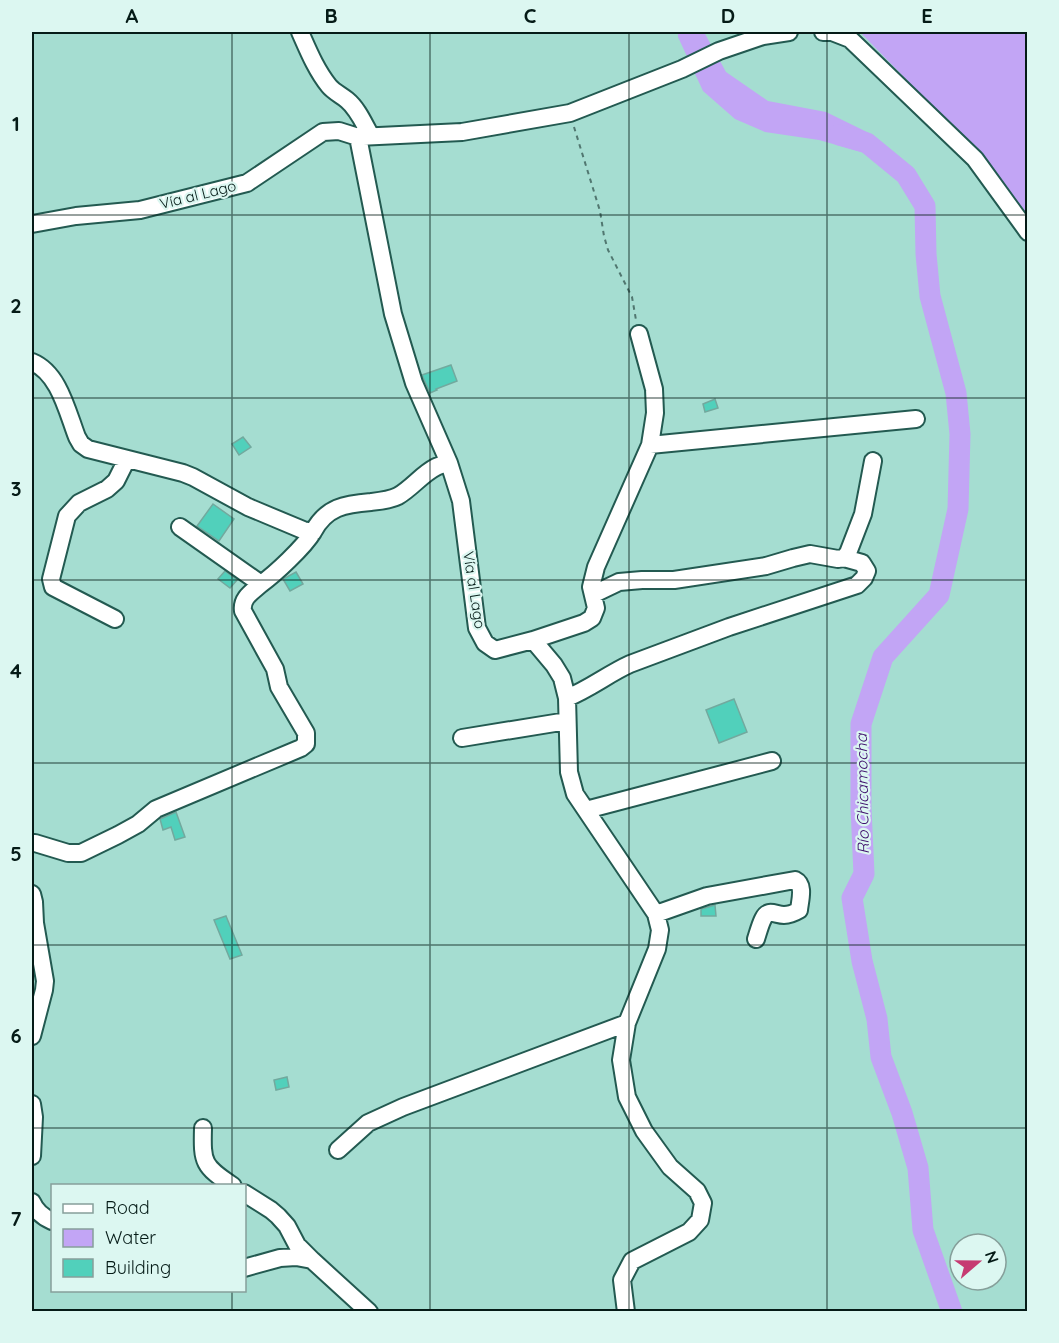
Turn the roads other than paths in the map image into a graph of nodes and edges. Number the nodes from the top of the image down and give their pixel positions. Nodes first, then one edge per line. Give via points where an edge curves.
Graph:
1 (300, 32) edge
2 (789, 32) edge
3 (823, 32) edge
4 (365, 136) junction
5 (32, 224) edge
6 (1028, 232) edge
7 (639, 334) road end
8 (32, 362) edge
9 (916, 419) dead end
10 (650, 445) junction
11 (127, 459) junction
12 (873, 461) dead end
13 (449, 463) junction
14 (180, 527) dead end
15 (313, 532) junction
16 (844, 558) junction
17 (261, 584) junction
18 (594, 594) junction
19 (115, 619) dead end
20 (533, 640) junction
21 (567, 698) junction
22 (567, 721) junction
23 (462, 738) dead end
24 (772, 761) dead end
25 (586, 810) junction
26 (32, 843) edge
27 (32, 894) edge
28 (656, 914) junction
29 (756, 939) dead end
30 (627, 1023) junction
31 (32, 1036) edge
32 (32, 1104) edge
33 (203, 1128) dead end
34 (338, 1150) dead end
35 (32, 1156) edge
36 (232, 1184) edge
37 (246, 1194) edge
38 (32, 1202) edge
39 (51, 1221) edge
40 (312, 1260) junction
41 (246, 1267) edge
42 (369, 1311) edge
43 (626, 1311) edge

1 - 4 street via 329,86 356,110
2 - 4 street via 719,51 570,113 462,132
3 - 6 street via 850,39 975,159
4 - 5 street, Vía al Lago via 323,132 247,183 140,210
4 - 13 street, Vía al Lago via 393,314 414,383
7 - 10 street via 654,389
8 - 11 street via 50,373 81,444
9 - 10 street
10 - 18 street via 596,567 591,587
11 - 15 street via 183,473 248,507
11 - 19 street via 116,481 79,503 68,516 51,579 53,587
12 - 16 street via 864,514
13 - 15 street via 432,469 398,496 338,508 326,515
13 - 20 street, Vía al Lago via 461,501 477,628 485,643 495,650
14 - 17 street
15 - 17 street
16 - 18 street via 810,554 697,577 618,582
16 - 21 street via 862,563 867,571 857,585 630,663
17 - 26 street via 243,600 243,611 306,733 306,744 156,808 138,824 81,853 68,854
18 - 20 street via 596,608 592,618
20 - 21 street via 562,678
21 - 22 street
22 - 23 street
22 - 25 street via 569,772 575,794
24 - 25 street
25 - 28 street
27 - 31 street via 45,981
28 - 29 street via 707,896 799,882 799,910 784,915 767,914
28 - 30 street via 660,930 657,949
30 - 34 street via 403,1107 368,1124
30 - 43 street via 621,1060 627,1097 644,1131 703,1203 700,1220 689,1232 633,1261 622,1280
32 - 35 street
33 - 36 street via 205,1161
37 - 40 street via 278,1216
38 - 39 street via 43,1217
40 - 41 street via 280,1258
40 - 42 street

